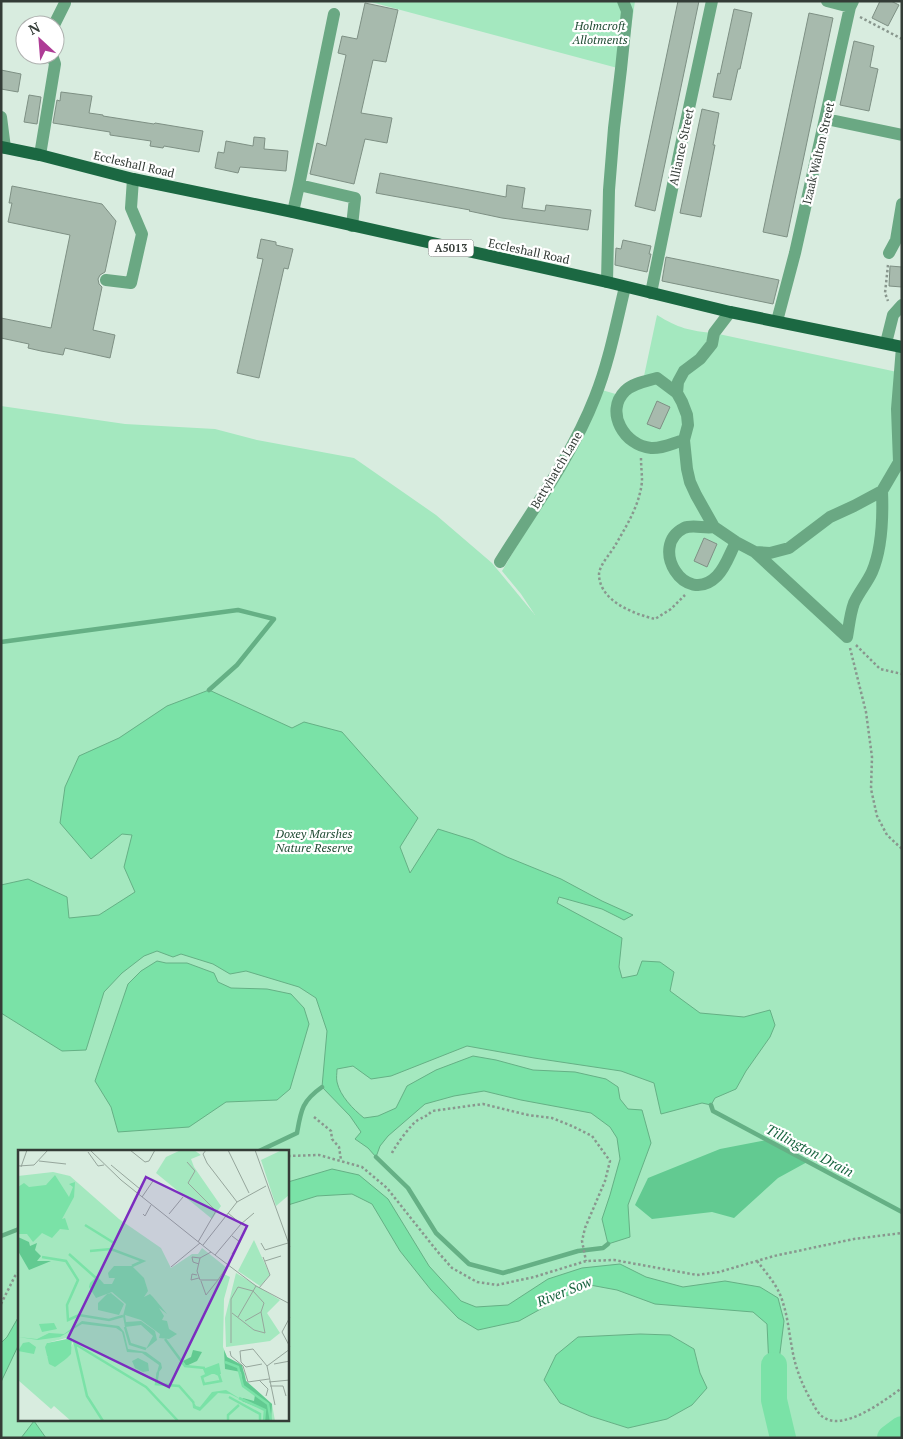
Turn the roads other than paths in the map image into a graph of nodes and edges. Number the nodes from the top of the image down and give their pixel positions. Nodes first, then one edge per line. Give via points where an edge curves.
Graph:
1 (623, 1) edge
2 (712, 1) edge
3 (827, 1) edge
4 (65, 3) dead end
5 (851, 4) edge
6 (334, 14) dead end
7 (59, 15) edge
8 (55, 65) edge
9 (1, 117) edge
10 (826, 119) junction
11 (902, 135) edge
12 (3, 148) edge
13 (40, 155) junction
14 (133, 179) junction
15 (299, 185) junction
16 (902, 204) edge
17 (293, 212) junction
18 (352, 226) junction
19 (889, 254) road end
20 (106, 280) dead end
21 (606, 282) junction
22 (625, 287) junction
23 (651, 293) junction
24 (902, 305) edge
25 (730, 312) junction
26 (777, 321) junction
27 (886, 343) junction
28 (902, 347) edge
29 (677, 393) junction
30 (684, 440) junction
31 (882, 491) junction
32 (714, 527) junction
33 (736, 542) junction
34 (756, 552) junction
35 (500, 562) dead end

1 - 21 street via 627,11 612,146
2 - 23 street, Alliance Street
3 - 5 street
4 - 7 street
5 - 10 street, Izaak Walton Street
6 - 15 street
8 - 13 street
9 - 12 street, Eccleshall Road
10 - 11 street
10 - 26 street, Izaak Walton Street
12 - 13 main road, Eccleshall Road / A5013
13 - 14 main road, Eccleshall Road / A5013
14 - 17 main road, Eccleshall Road / A5013
14 - 20 street via 131,208 142,234 131,284
15 - 17 street
15 - 18 street via 356,198
16 - 19 street via 896,240
17 - 18 main road, Eccleshall Road / A5013
18 - 21 main road, Eccleshall Road / A5013
21 - 22 main road, Eccleshall Road / A5013
22 - 23 main road, Eccleshall Road / A5013
22 - 35 street, Bettyhatch Lane via 595,398 574,443
23 - 25 main road, Eccleshall Road / A5013
24 - 27 street via 893,314
25 - 26 main road, Eccleshall Road / A5013
25 - 29 street via 714,333 712,344 684,371
26 - 27 main road, Eccleshall Road / A5013
27 - 28 main road, Eccleshall Road / A5013
28 - 31 street via 899,462
29 - 30 street via 687,415
29 - 30 street via 657,378 635,385 625,391 616,413 619,426 641,447 658,448
30 - 32 street via 690,482
31 - 34 street via 830,517 789,548 770,553
31 - 34 street via 883,513 876,557 872,572 854,602 847,637
32 - 33 street
32 - 33 street via 684,528 672,540 669,558 688,584 710,582 718,575
33 - 34 street

